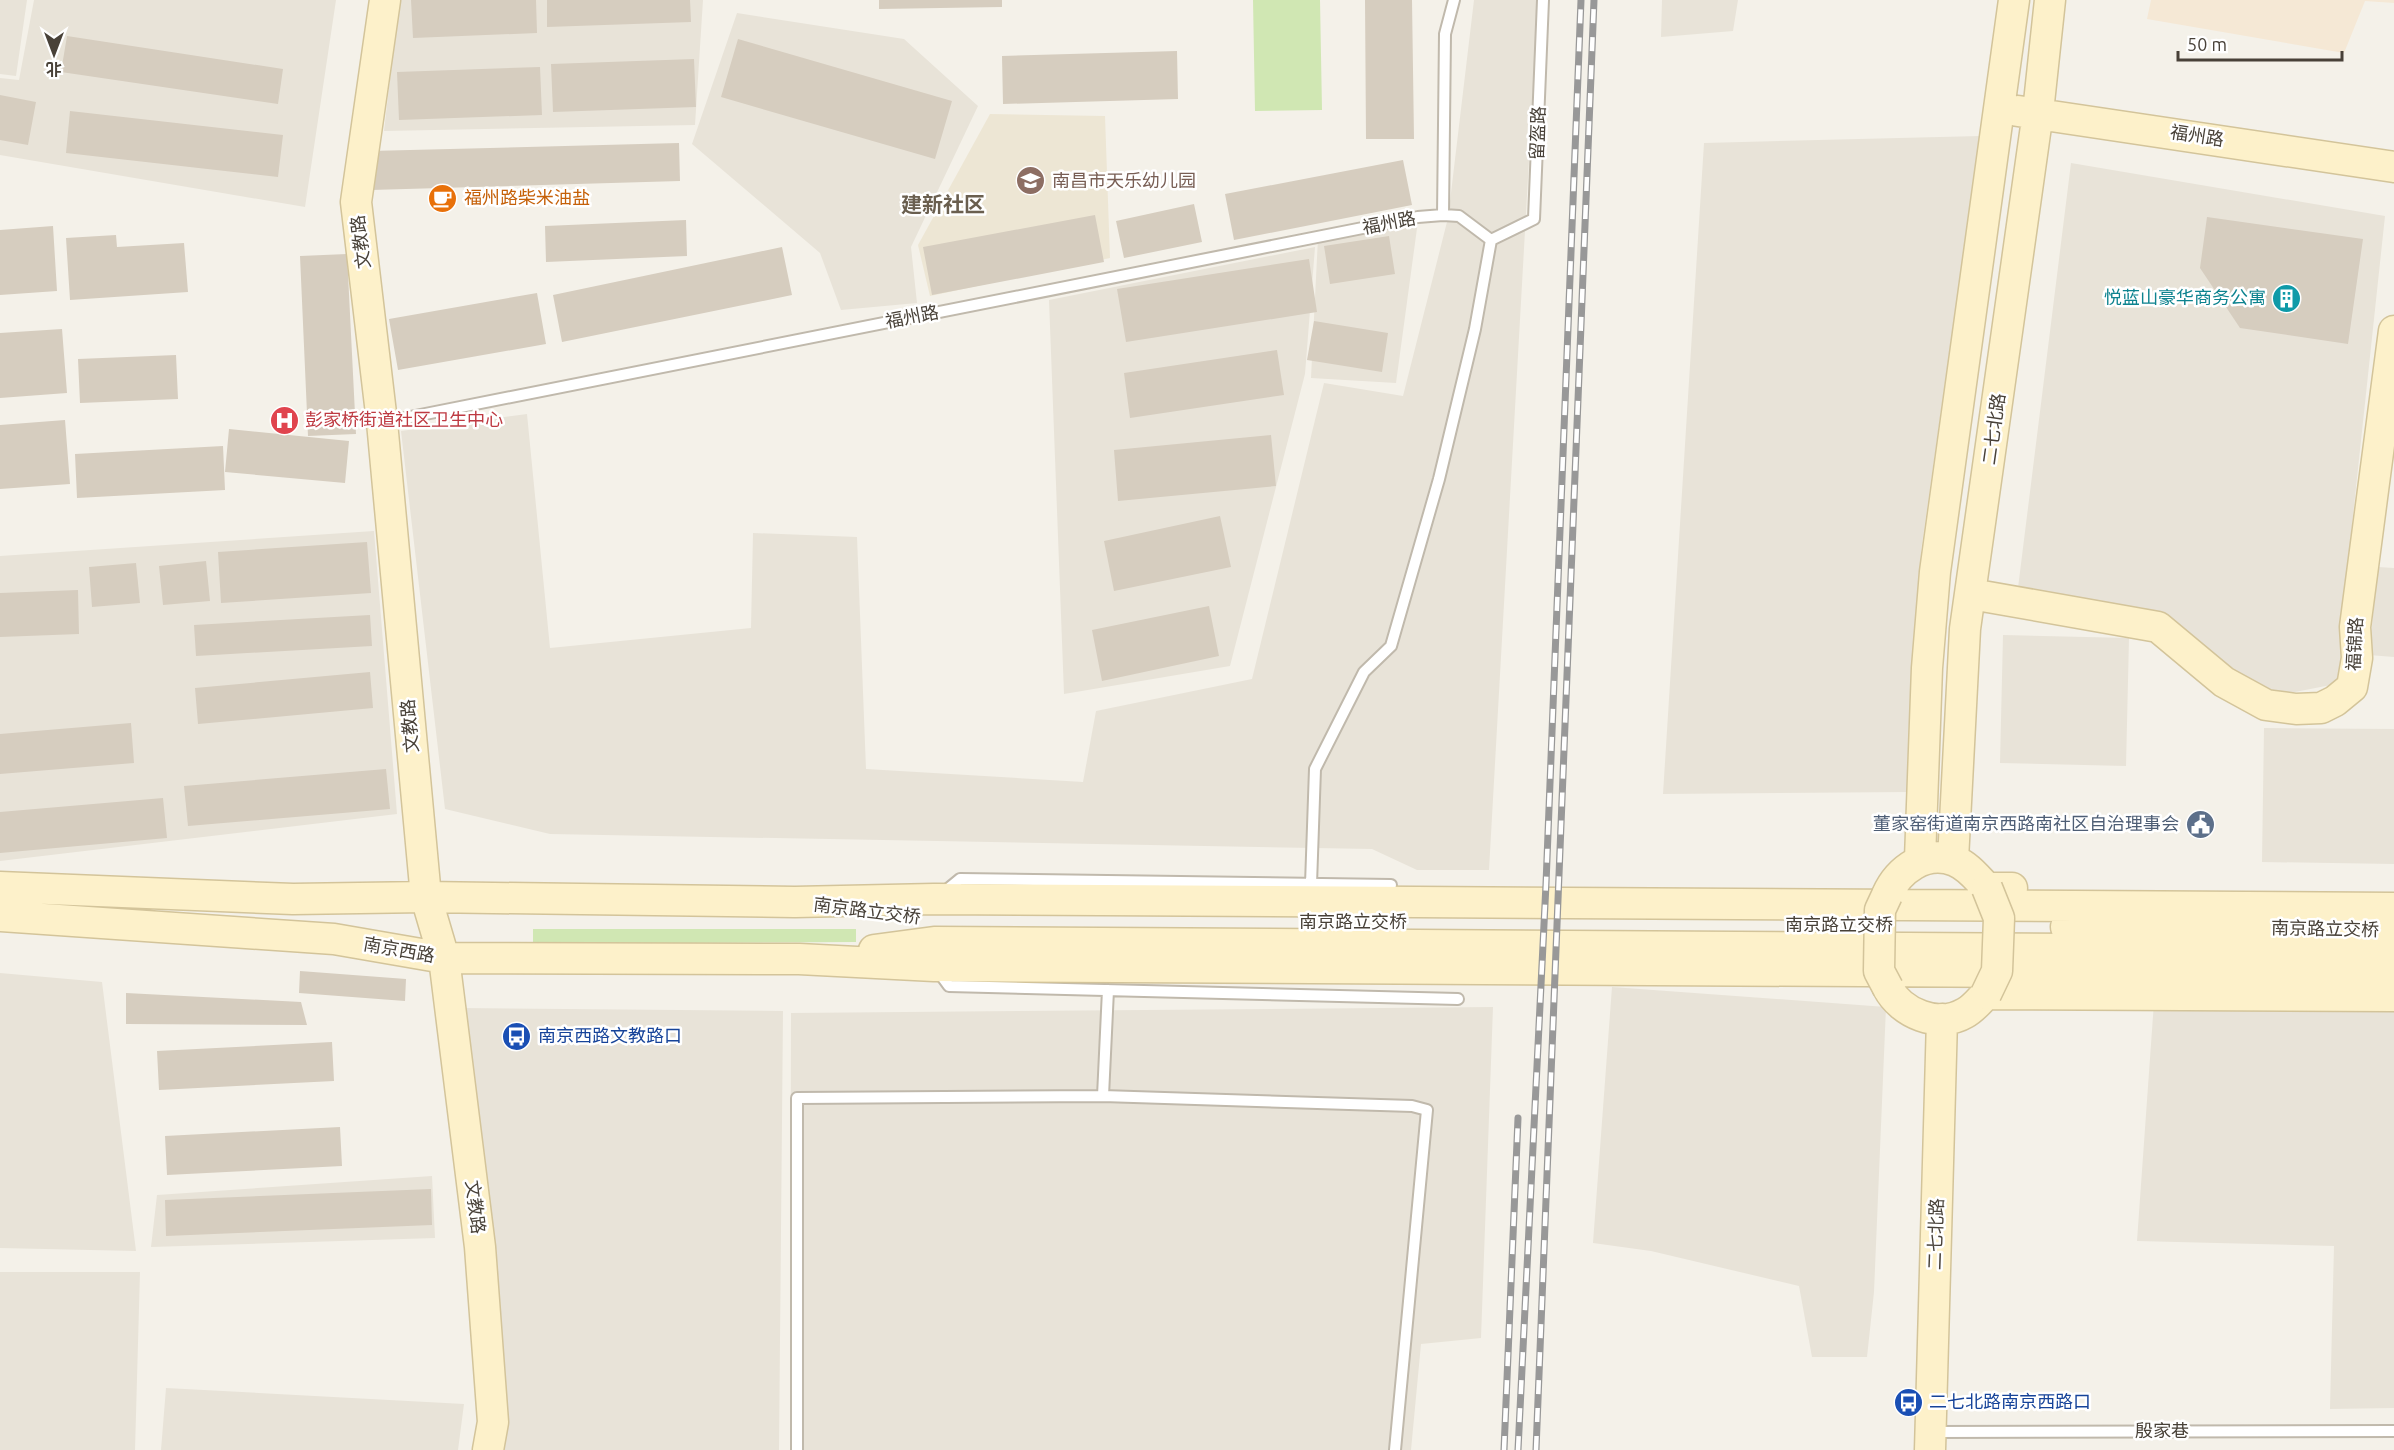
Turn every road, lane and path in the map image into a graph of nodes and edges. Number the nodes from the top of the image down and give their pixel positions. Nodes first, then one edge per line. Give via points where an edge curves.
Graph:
1 (385, 0) edge
2 (1454, 0) edge
3 (1543, 0) edge
4 (2014, 0) edge
5 (2050, 0) edge
6 (2000, 110) junction
7 (2038, 112) junction
8 (2394, 166) edge
9 (1443, 215) junction
10 (1491, 240) junction
11 (2394, 331) edge
12 (382, 422) junction
13 (1971, 594) junction
14 (1920, 859) junction
15 (1953, 860) junction
16 (1311, 884) junction
17 (1391, 885) dead end
18 (0, 887) edge
19 (1987, 888) junction
20 (2394, 888) edge
21 (426, 897) junction
22 (934, 899) junction
23 (795, 902) junction
24 (2394, 908) edge
25 (0, 916) edge
26 (2394, 930) edge
27 (2394, 951) edge
28 (444, 958) junction
29 (800, 959) junction
30 (934, 966) junction
31 (2394, 974) edge
32 (1108, 990) junction
33 (1986, 994) junction
34 (2394, 996) edge
35 (1458, 999) dead end
36 (1942, 1019) junction
37 (1103, 1096) junction
38 (2394, 1431) edge
39 (1930, 1441) edge
40 (488, 1450) edge
41 (797, 1450) edge
42 (1395, 1450) edge

1 - 12 main road, 文教路 via 356,202
2 - 9 lane via 1445,34
3 - 10 lane, 留盔路 via 1534,219
4 - 6 main road
5 - 7 main road, 二七北路
6 - 7 main road, 福州路
6 - 14 main road via 1935,572
7 - 8 main road, 福州路
7 - 13 main road, 二七北路
9 - 10 lane via 1459,216
9 - 12 lane, 福州路
10 - 16 lane via 1475,329 1439,479 1391,646 1364,672 1315,769
11 - 13 main road, 福锦路 via 2355,627 2357,658 2352,687 2335,701 2312,708 2266,705 2224,682 2158,627
12 - 21 main road, 文教路
13 - 15 main road, 二七北路 via 1965,629
14 - 15 main road
14 - 36 main road, bridge via 1894,879 1880,910 1879,971 1894,999 1911,1013
15 - 19 main road
16 - 17 lane
16 - 22 lane via 960,879
18 - 21 main road via 293,898
19 - 20 main road
19 - 33 main road, bridge via 1999,918 1997,971
21 - 23 main road
21 - 28 main road, 文教路
22 - 23 main road, 南京路立交桥
22 - 24 main road, 南京路立交桥
23 - 26 main road, 南京路立交桥 via 929,919
25 - 28 main road, 南京西路 via 334,939
27 - 29 main road, 南京路立交桥 via 934,942
28 - 29 main road, 南京西路
28 - 40 main road, 文教路 via 480,1248 493,1422
29 - 30 main road
30 - 31 main road
30 - 32 lane via 949,986
32 - 35 lane
32 - 37 lane
33 - 34 main road
33 - 36 main road via 1964,1014
36 - 39 main road, 二七北路
37 - 41 lane via 797,1098
37 - 42 lane via 1412,1106 1427,1110
38 - 39 lane, 殷家巷

